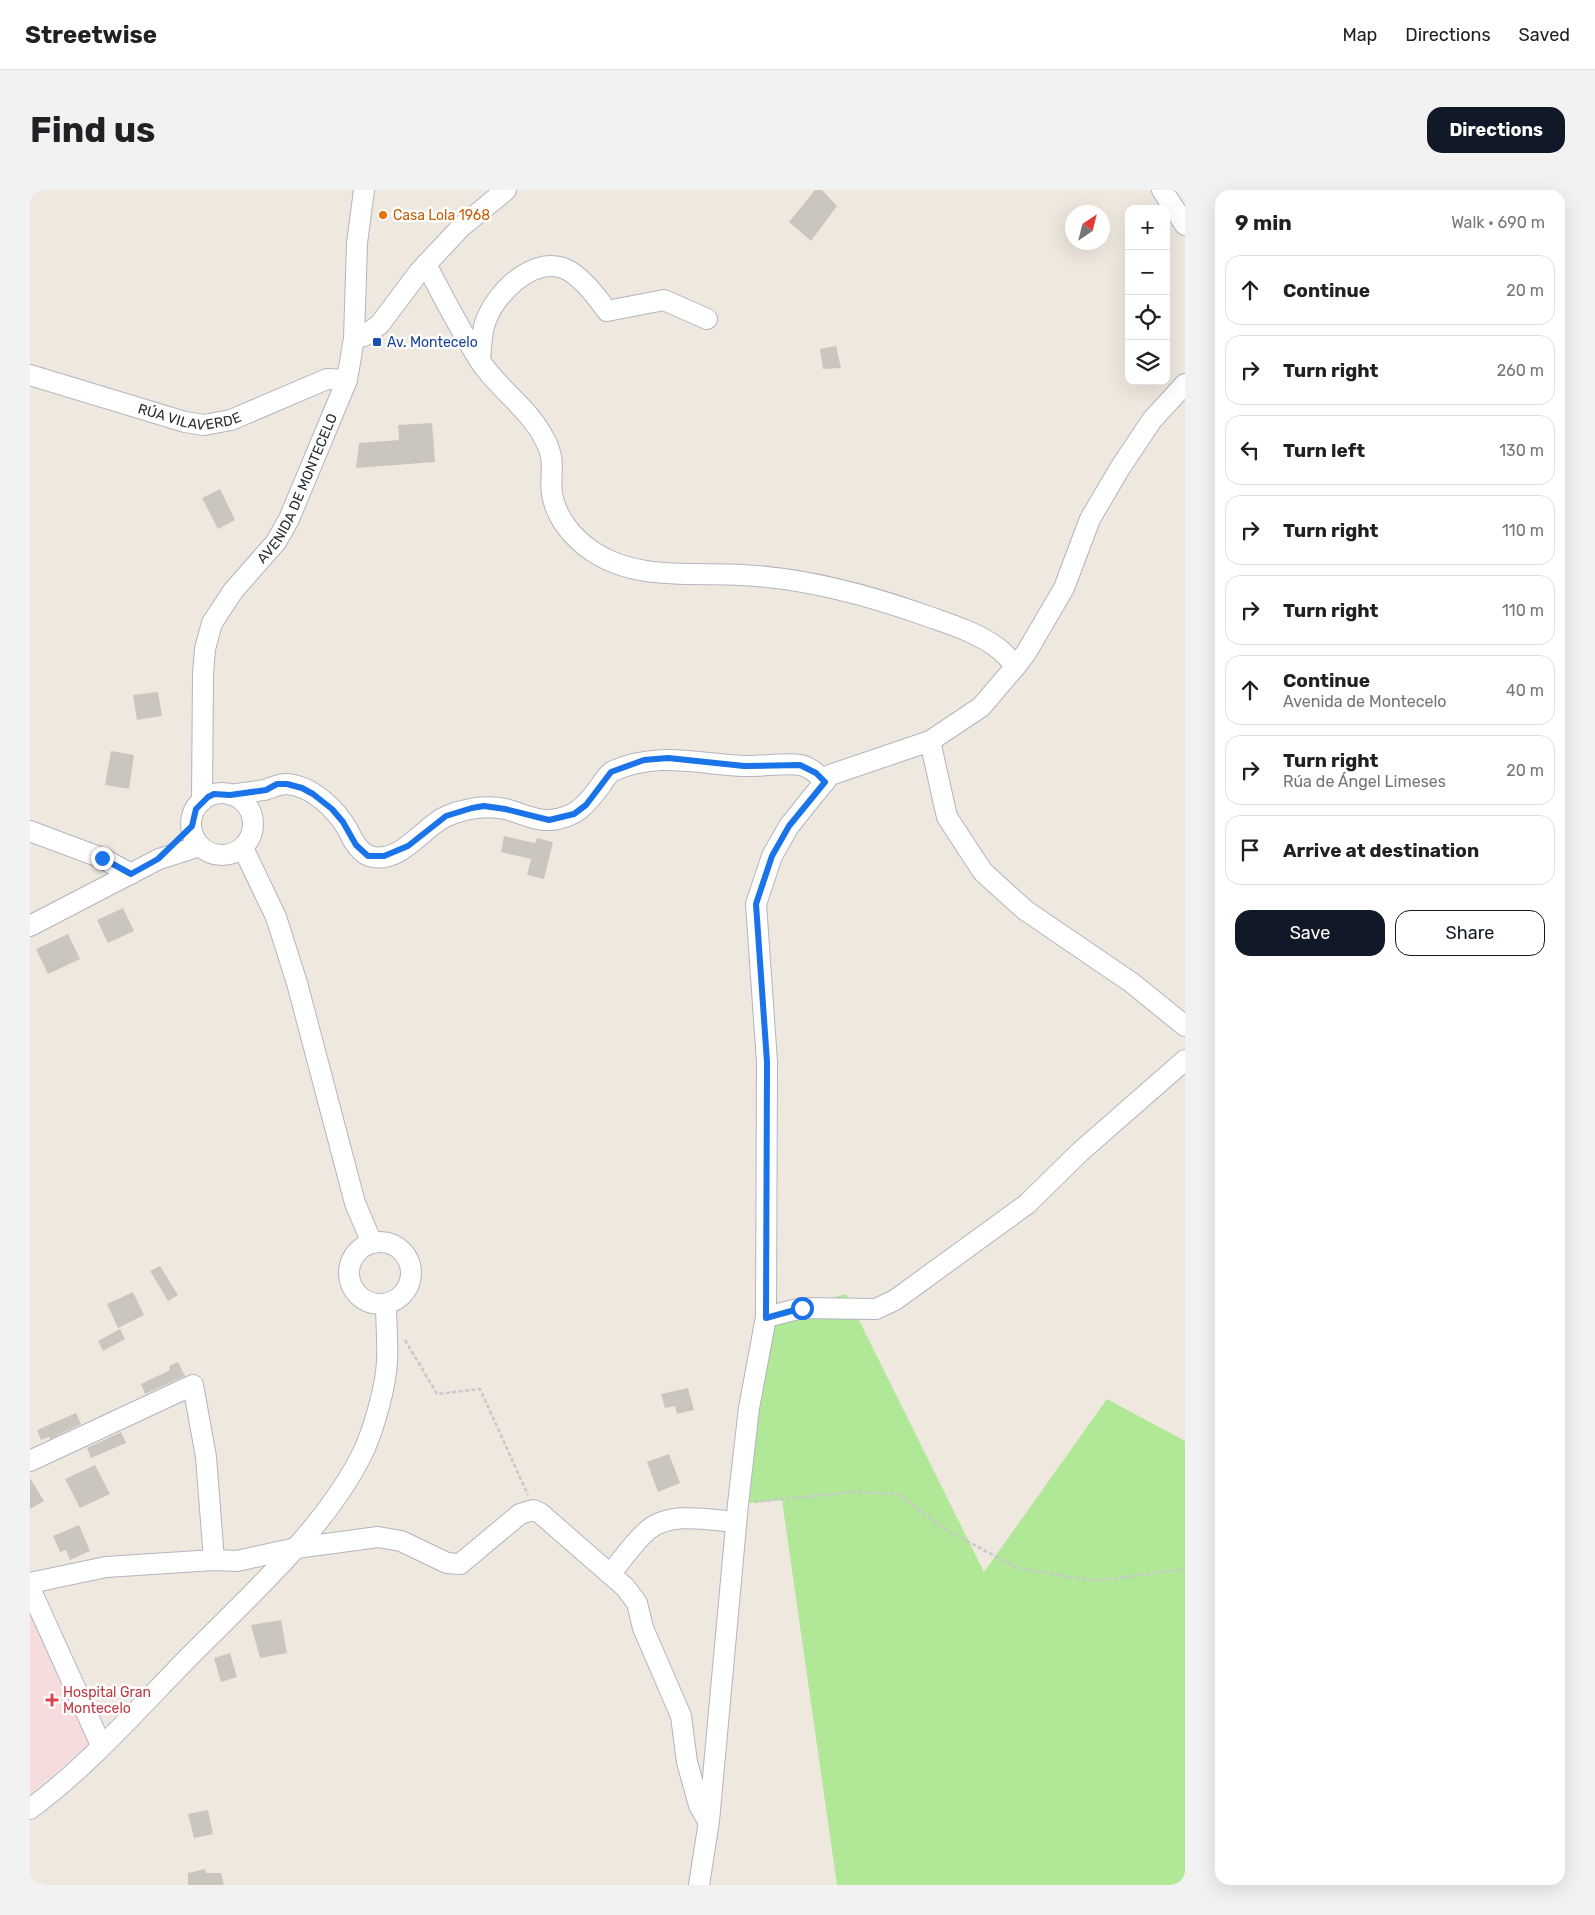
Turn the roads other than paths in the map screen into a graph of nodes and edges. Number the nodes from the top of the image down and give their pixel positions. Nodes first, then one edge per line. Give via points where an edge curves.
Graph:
1 (364, 190) edge
2 (506, 190) edge
3 (1162, 190) edge
4 (1185, 225) edge
5 (426, 264) junction
6 (707, 319) dead end
7 (354, 338) junction
8 (480, 361) junction
9 (30, 376) edge
10 (347, 380) junction
11 (1185, 384) edge
12 (1016, 666) junction
13 (930, 741) junction
14 (825, 782) junction
15 (266, 790) junction
16 (216, 797) junction
17 (252, 813) junction
18 (192, 826) junction
19 (30, 831) edge
20 (200, 846) junction
21 (243, 848) junction
22 (158, 859) junction
23 (131, 874) junction
24 (30, 926) edge
25 (1185, 1026) edge
26 (1185, 1060) edge
27 (372, 1243) junction
28 (386, 1304) junction
29 (766, 1318) junction
30 (30, 1461) edge
31 (737, 1513) junction
32 (296, 1548) junction
33 (214, 1560) junction
34 (610, 1574) junction
35 (31, 1583) edge
36 (101, 1745) junction
37 (30, 1809) edge
38 (709, 1821) junction
39 (699, 1885) edge

1 - 7 street, AVENIDA DE MONTECELO via 357,242
2 - 5 street via 461,227
3 - 4 street
5 - 7 street via 380,324 364,336
5 - 8 street
6 - 8 street via 664,300 607,311 576,276 565,269 542,267 508,288 494,304 485,324
7 - 10 street, AVENIDA DE MONTECELO
8 - 12 street via 545,439 551,452 556,511 569,531 592,551 620,565 645,571 745,575 838,588 893,603 956,626 999,649
9 - 10 street, RÚA VILAVERDE via 204,425 231,420 326,379
10 - 16 street, AVENIDA DE MONTECELO via 317,455 276,542 221,606 212,622 203,674 202,771
11 - 12 street via 1152,420 1120,468 1090,519 1064,588
12 - 13 street via 981,707
13 - 14 street via 830,775
13 - 25 street via 947,817 983,872 1024,910 1132,983
14 - 15 street via 800,765 744,766 668,758 644,760 611,772 586,805 574,814 549,820 505,809 472,808 446,816 408,846 384,856 368,856 356,845 332,809 302,788 277,784
14 - 29 street via 789,826 772,856 756,904 767,1062
15 - 16 street
15 - 17 street
16 - 17 street via 239,798
16 - 18 street via 192,817
17 - 21 street via 253,832
18 - 20 street
18 - 22 street
19 - 23 street via 102,858
20 - 21 street via 221,855
20 - 22 street
21 - 27 street via 276,917 297,983 354,1203
22 - 23 street
23 - 24 street
26 - 29 street via 1080,1152 1027,1204 895,1300 876,1309 802,1308
27 - 28 street via 362,1248 353,1260 349,1275 357,1294 376,1304
27 - 28 street via 382,1242 396,1247 411,1266 412,1276 406,1290 396,1301
28 - 32 street via 387,1362 378,1410 365,1447 348,1479
29 - 31 street via 749,1408
30 - 33 street via 193,1385 206,1458
31 - 34 street via 673,1518 659,1523 648,1530
31 - 38 street
32 - 33 street via 237,1561
32 - 34 street via 378,1537 401,1541 447,1563 460,1564 520,1514 533,1510
32 - 36 street
33 - 35 street via 106,1567
34 - 38 street via 637,1603 643,1628 681,1716 687,1762 699,1805
35 - 36 street
36 - 37 street via 54,1791
38 - 39 street

